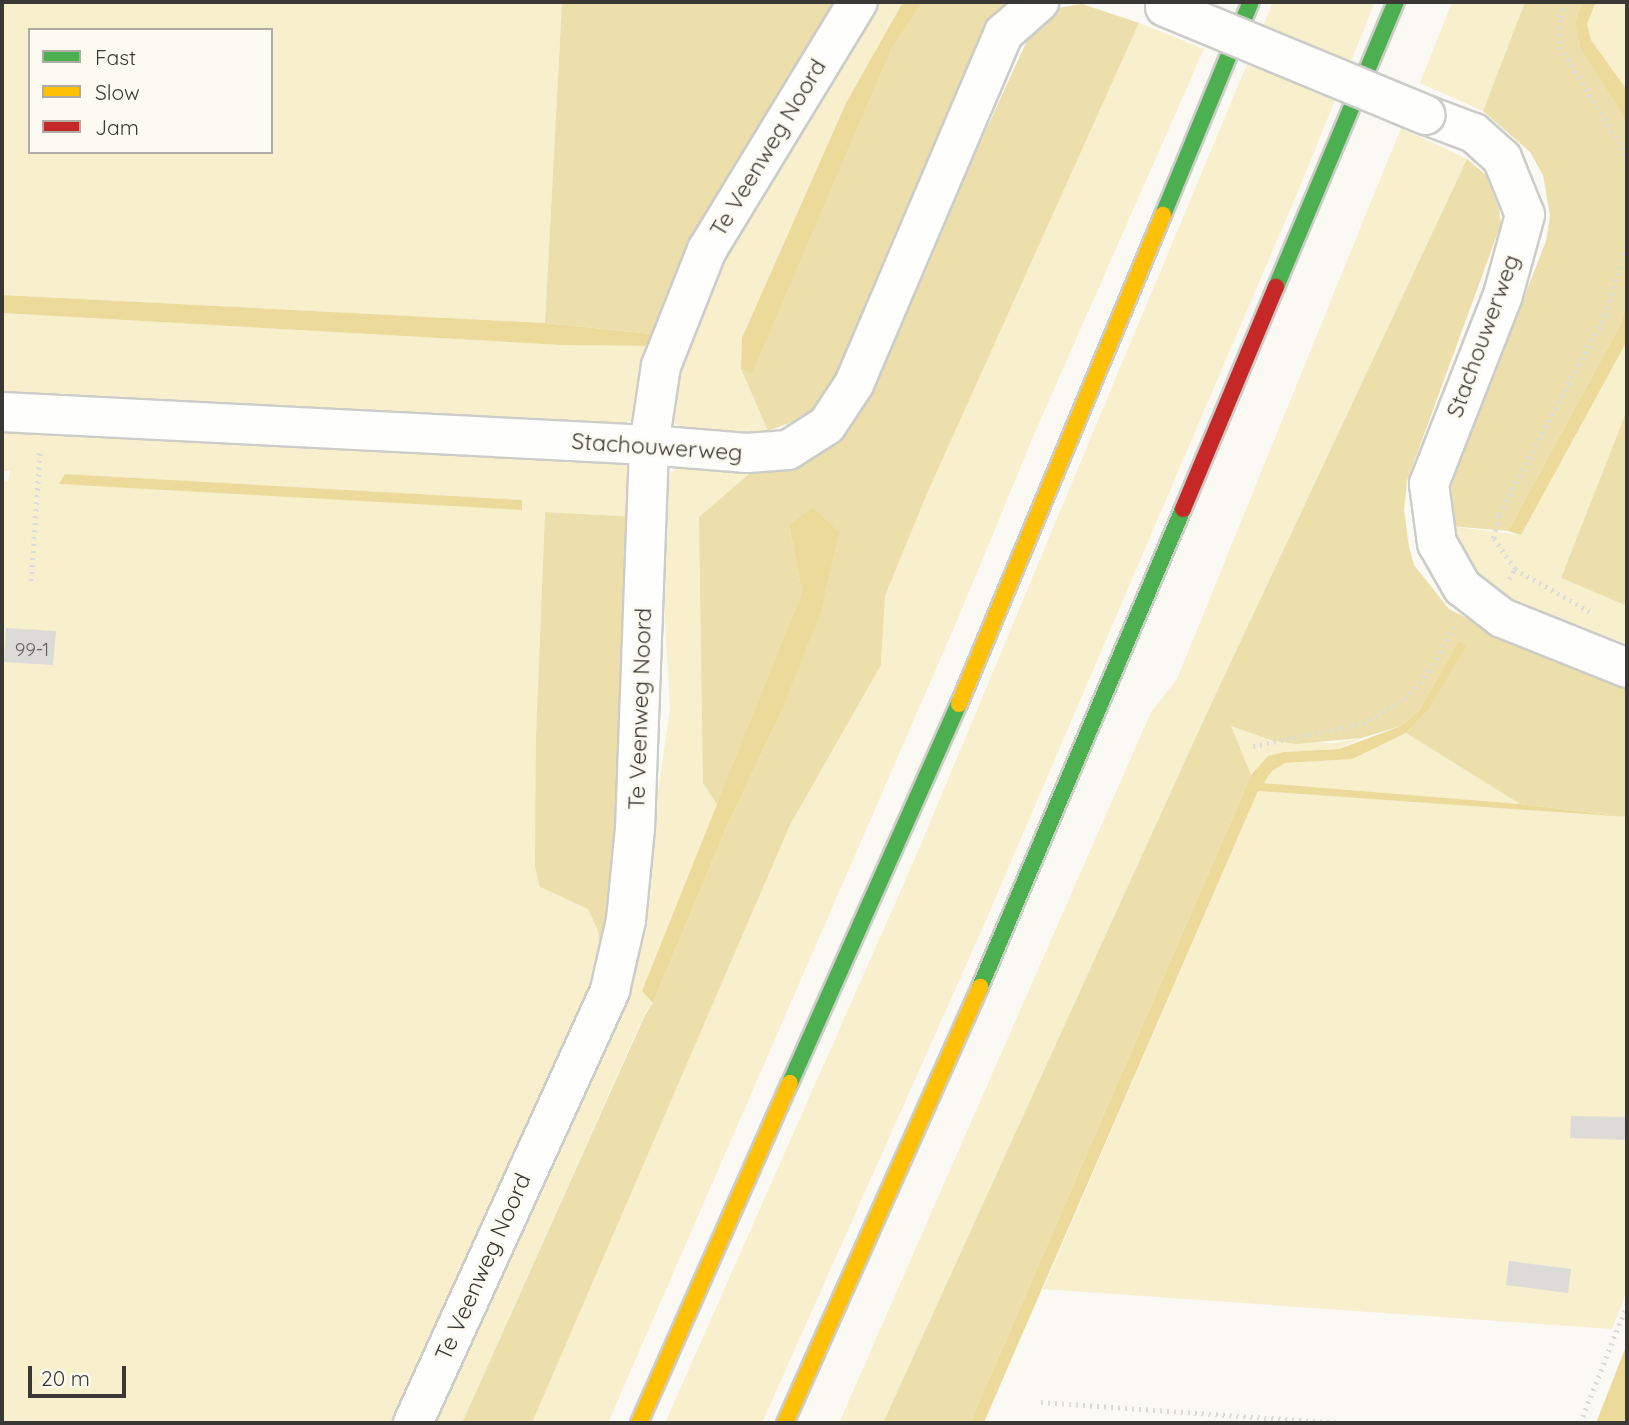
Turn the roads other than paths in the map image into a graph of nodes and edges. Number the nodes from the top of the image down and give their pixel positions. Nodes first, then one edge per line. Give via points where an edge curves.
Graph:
1 (858, 2) edge
2 (1040, 2) edge
3 (1251, 2) edge
4 (1396, 2) edge
5 (1156, 4) edge
6 (2, 412) edge
7 (649, 445) junction
8 (1627, 668) edge
9 (413, 1423) edge
10 (639, 1423) edge
11 (785, 1423) edge

1 - 7 street, Te Veenweg Noord via 707,250 661,366
2 - 7 street, Stachouwerweg via 1004,33 855,384 827,425 788,450 747,453
3 - 10 highway via 970,679
4 - 11 highway via 1028,879
5 - 8 street, Stachouwerweg, bridge via 1474,133 1502,158 1525,215 1503,295 1429,484 1437,543 1462,587 1502,618
6 - 7 street, Stachouwerweg
7 - 9 street, Te Veenweg Noord via 635,830 626,920 610,990

